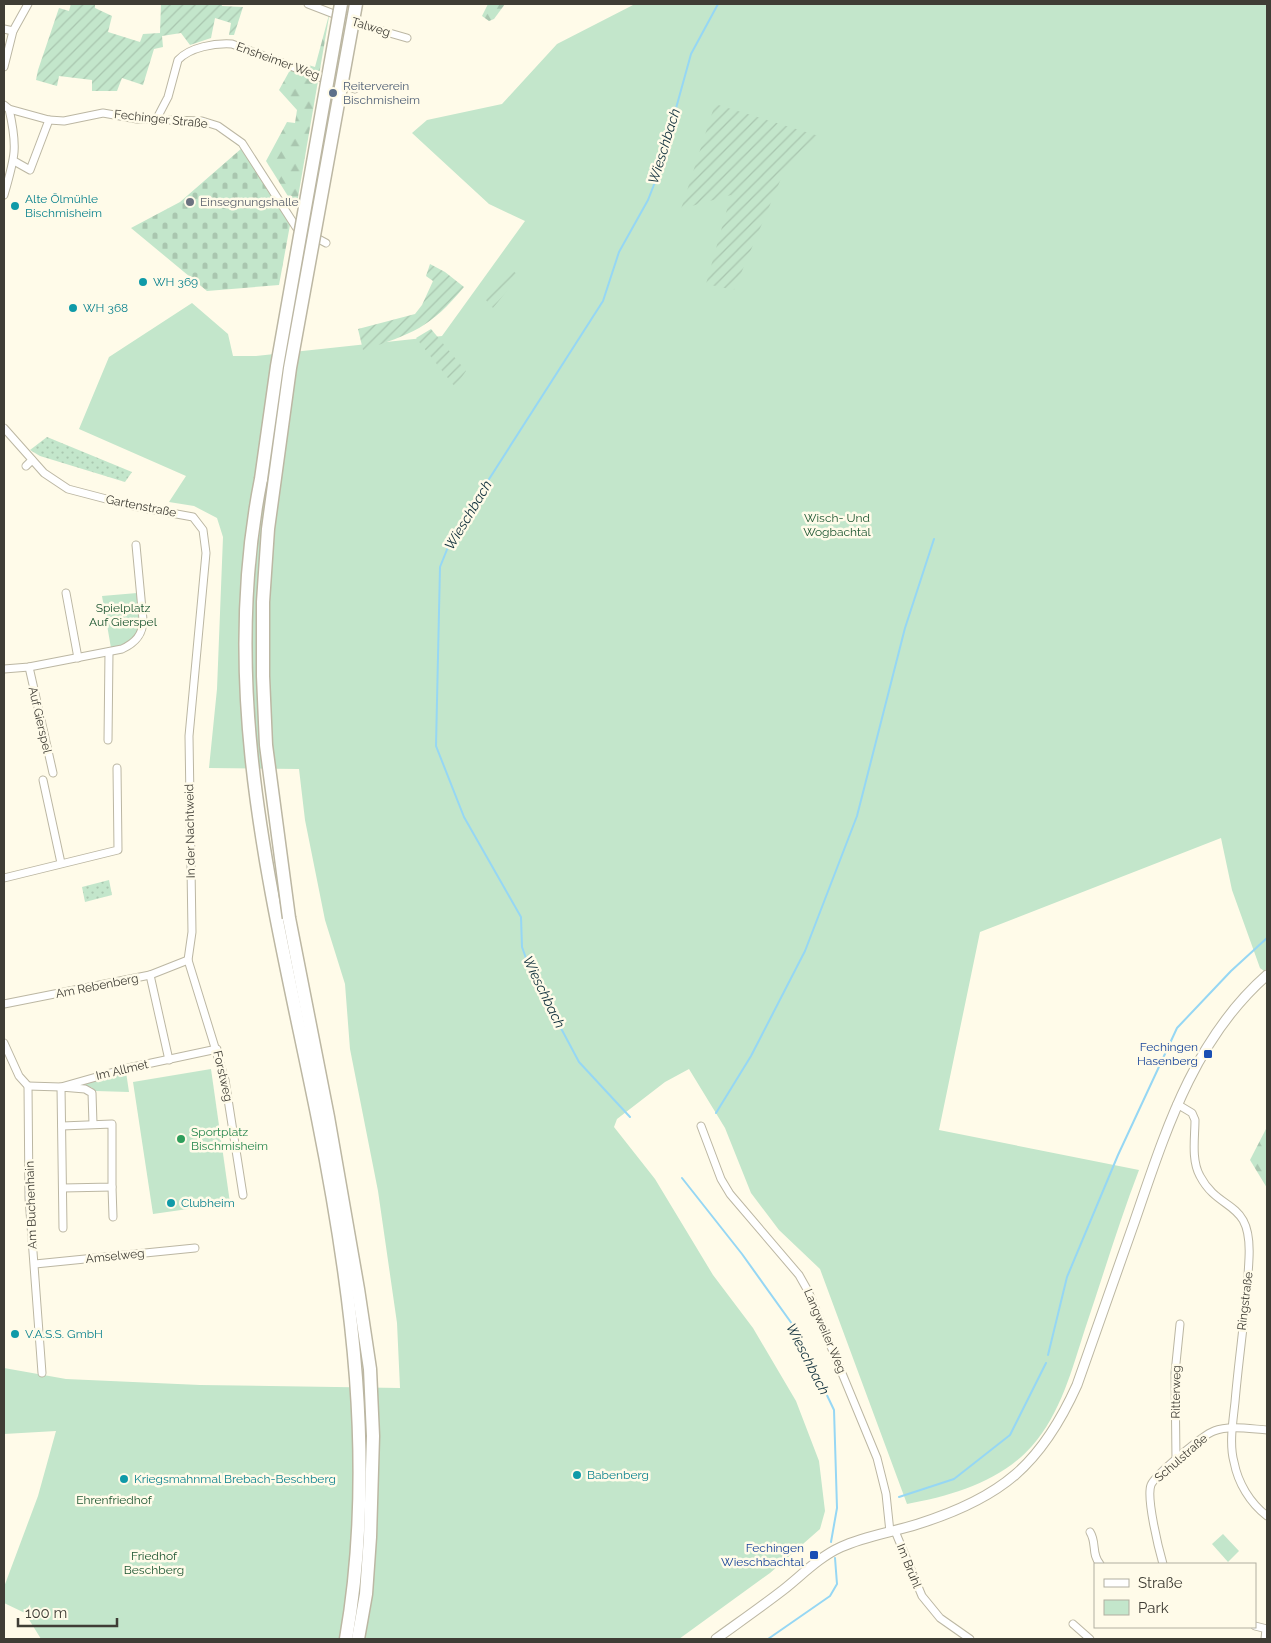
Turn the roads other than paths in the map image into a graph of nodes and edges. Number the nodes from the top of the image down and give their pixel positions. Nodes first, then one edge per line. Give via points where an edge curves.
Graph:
1 (28, 4) edge
2 (308, 4) edge
3 (341, 4) edge
4 (356, 4) edge
5 (4, 29) edge
6 (13, 31) junction
7 (407, 38) dead end
8 (4, 67) edge
9 (355, 89) dead end
10 (6, 107) edge
11 (49, 120) junction
12 (156, 120) junction
13 (14, 162) junction
14 (4, 196) edge
15 (326, 243) dead end
16 (4, 428) edge
17 (32, 460) junction
18 (26, 466) dead end
19 (136, 545) dead end
20 (66, 594) dead end
21 (109, 652) junction
22 (78, 658) junction
23 (28, 666) junction
24 (4, 669) edge
25 (193, 702) joint
26 (108, 740) dead end
27 (117, 768) dead end
28 (53, 773) dead end
29 (43, 780) dead end
30 (61, 863) junction
31 (4, 878) edge
32 (188, 960) junction
33 (150, 975) junction
34 (1267, 975) edge
35 (297, 988) junction
36 (4, 1004) edge
37 (4, 1043) edge
38 (216, 1049) junction
39 (169, 1060) junction
40 (28, 1086) junction
41 (61, 1087) junction
42 (1177, 1104) junction
43 (93, 1124) junction
44 (62, 1126) junction
45 (701, 1126) dead end
46 (112, 1186) junction
47 (63, 1188) junction
48 (243, 1195) dead end
49 (112, 1217) dead end
50 (63, 1228) dead end
51 (195, 1248) dead end
52 (35, 1264) junction
53 (1180, 1324) dead end
54 (42, 1373) dead end
55 (1232, 1428) junction
56 (1267, 1430) edge
57 (1176, 1459) junction
58 (1267, 1516) edge
59 (892, 1532) junction
60 (1090, 1532) dead end
61 (1099, 1563) edge
62 (1163, 1563) edge
63 (1073, 1624) dead end
64 (1266, 1630) edge
65 (346, 1639) edge
66 (358, 1639) edge
67 (716, 1639) edge
68 (970, 1639) edge
69 (1090, 1639) edge
70 (1265, 1639) edge

1 - 6 street
2 - 7 street, Talweg
3 - 35 highway, bridge via 277,366 252,526 245,608 244,674 258,816
4 - 35 highway, bridge via 290,368 268,529 263,602 266,745
5 - 6 street
6 - 8 street
9 - 12 street, Ensheimer Weg via 232,44 221,43 178,60 168,97
10 - 11 street, Fechinger Straße
10 - 13 street via 16,139
11 - 12 street, Fechinger Straße via 64,121 102,113
11 - 13 street via 30,170
12 - 15 street, Fechinger Straße via 209,122 230,133 246,149 296,227
13 - 14 street
16 - 17 street, Gartenstraße
17 - 18 street
17 - 25 street, Gartenstraße via 68,489 133,506 182,513 193,517 200,525 206,553
19 - 21 street via 143,625 134,643
20 - 22 street
21 - 22 street
21 - 26 street
22 - 23 street
23 - 24 street
23 - 28 street, Auf Gierspel
25 - 32 street, In der Nachtweid via 188,767 192,932
27 - 30 street via 118,850
29 - 30 street
30 - 31 street
32 - 33 street, Am Rebenberg
32 - 38 street, Forstweg
33 - 36 street, Am Rebenberg
33 - 39 street
34 - 42 main road via 1218,1029 1191,1072
35 - 65 highway via 346,1290 355,1371 359,1538
35 - 66 highway via 358,1290 370,1369 373,1436 370,1537 366,1594
37 - 40 street via 19,1076
38 - 39 street, Im Allmet
38 - 48 street, Forstweg via 227,1090
39 - 41 street, Im Allmet
40 - 41 street, Im Allmet
40 - 52 street, Am Buchenhain via 29,1198
41 - 43 street via 85,1089 92,1094
41 - 44 street
42 - 55 street, Ringstraße via 1192,1113 1195,1120 1195,1166 1200,1176 1212,1191 1237,1211 1248,1228 1250,1260
42 - 59 main road via 1077,1385 1048,1438 1023,1470 988,1495
43 - 44 street
43 - 46 street via 112,1124
44 - 47 street
45 - 59 street, Langweiler Weg via 730,1194 799,1275 808,1291 877,1458
46 - 47 street
46 - 49 street
47 - 50 street
51 - 52 street, Amselweg
52 - 54 street, Am Buchenhain
53 - 57 street, Ritterweg via 1175,1373
55 - 56 street, Schulstraße
55 - 57 street, Schulstraße via 1215,1430
55 - 58 street, Ringstraße via 1233,1462 1244,1491
57 - 62 street, Schulstraße via 1151,1484 1154,1522
59 - 67 main road via 856,1542 824,1556
59 - 68 street, Im Brühl via 922,1596 940,1618
60 - 61 street
63 - 69 street
64 - 70 street

